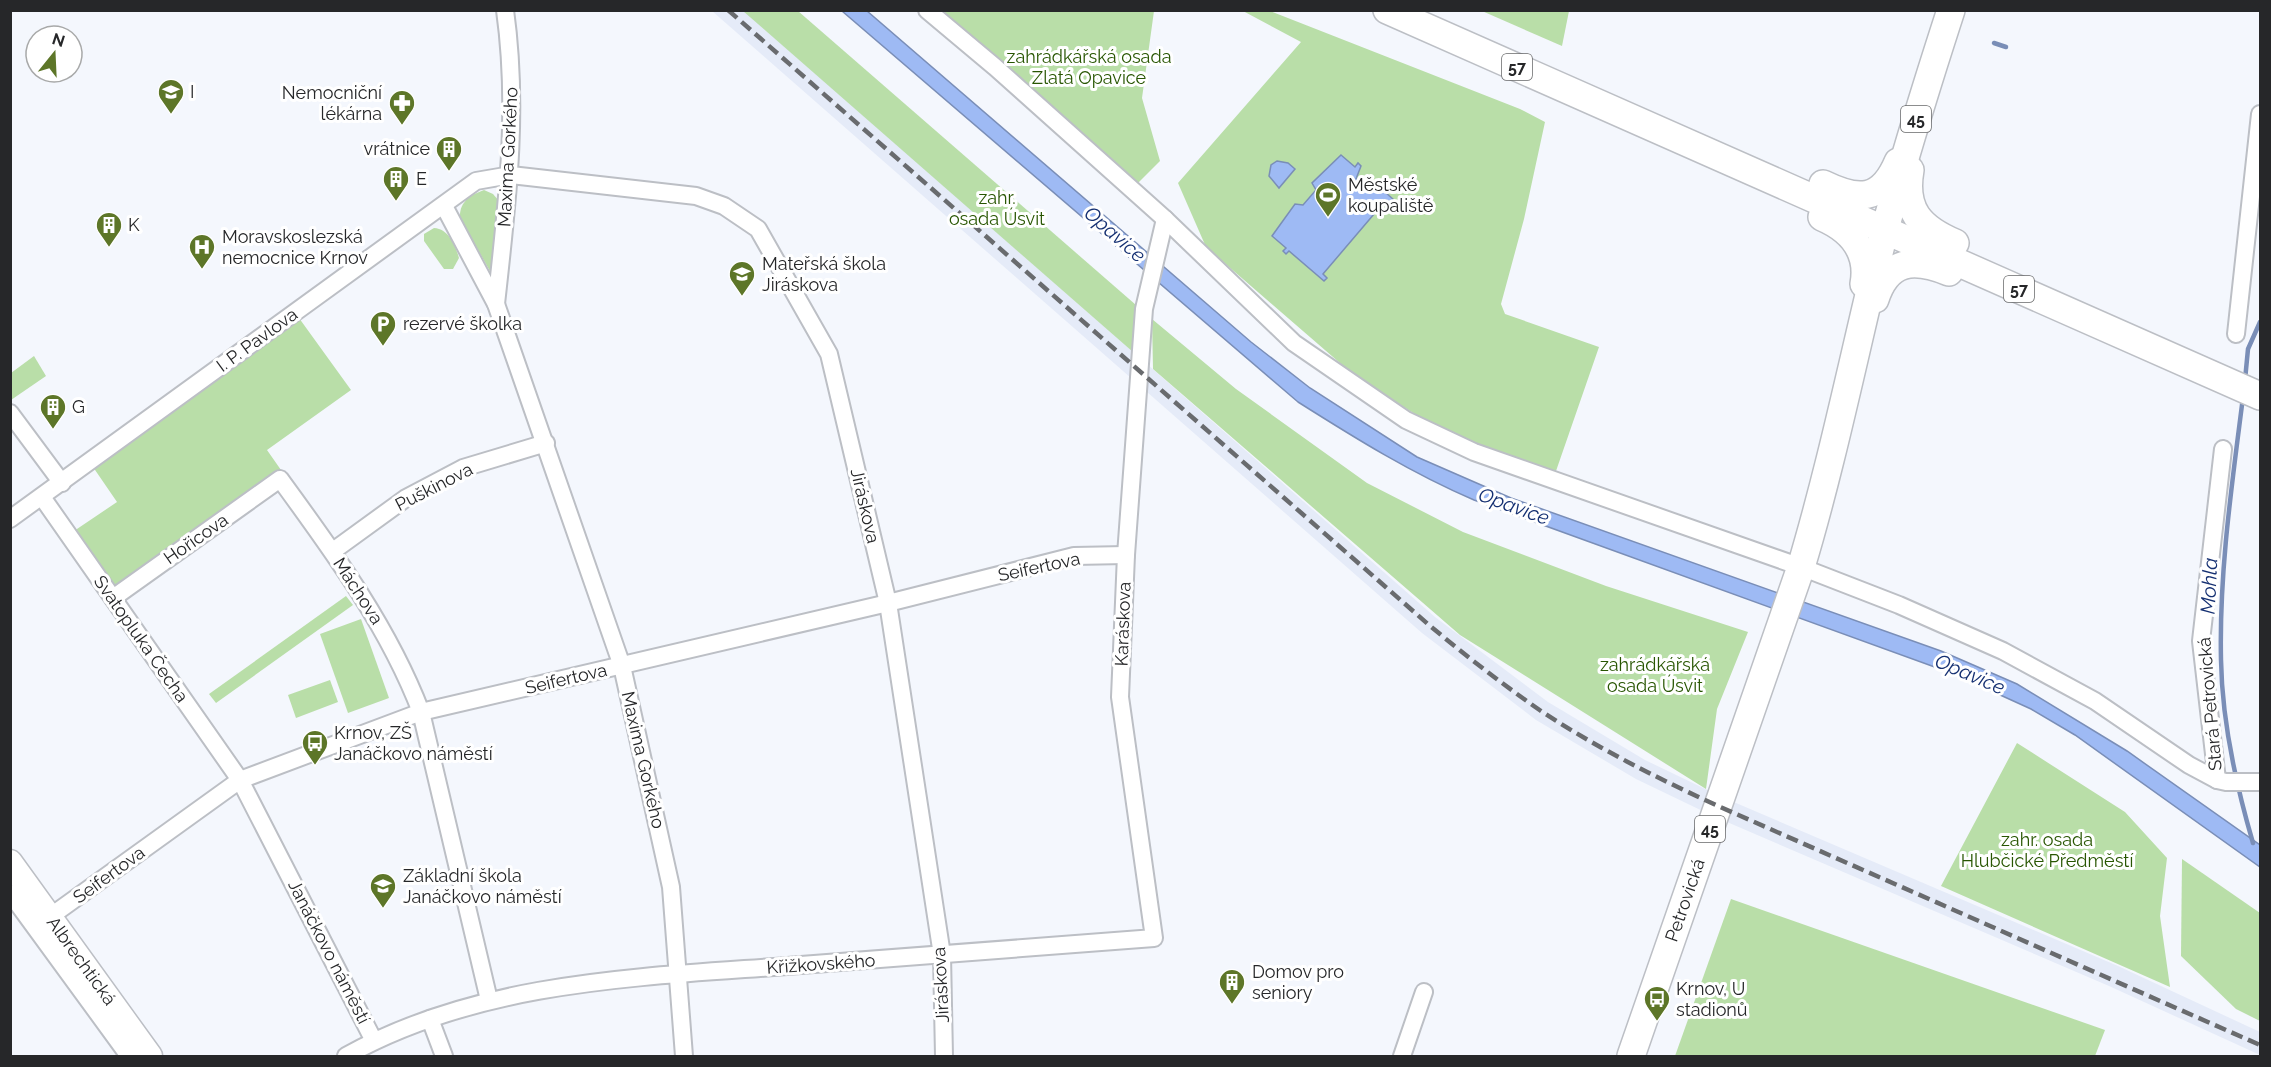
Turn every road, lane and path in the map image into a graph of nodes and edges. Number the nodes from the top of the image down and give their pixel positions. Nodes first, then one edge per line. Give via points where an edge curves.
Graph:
1 (505, 10) edge
2 (927, 10) edge
3 (1388, 10) edge
4 (1951, 10) edge
5 (1918, 112) junction
6 (2260, 114) edge
7 (1646, 124) junction
8 (511, 175) junction
9 (444, 206) junction
10 (1165, 219) junction
11 (1885, 229) junction
12 (496, 304) junction
13 (2236, 334) dead end
14 (1857, 348) junction
15 (2153, 348) junction
16 (2260, 395) edge
17 (10, 413) edge
18 (546, 443) junction
19 (2223, 449) dead end
20 (280, 479) joint
21 (62, 483) junction
22 (42, 497) junction
23 (10, 519) edge
24 (333, 551) junction
25 (1126, 555) junction
26 (1799, 571) junction
27 (113, 598) junction
28 (888, 603) junction
29 (622, 666) junction
30 (421, 712) junction
31 (240, 780) junction
32 (2222, 781) junction
33 (2256, 781) edge
34 (11, 863) edge
35 (10, 892) edge
36 (51, 916) junction
37 (1154, 938) joint
38 (942, 955) junction
39 (676, 974) junction
40 (1424, 992) dead end
41 (489, 1000) junction
42 (430, 1019) junction
43 (374, 1041) junction
44 (129, 1056) edge
45 (150, 1056) edge
46 (346, 1056) edge
47 (444, 1056) edge
48 (684, 1056) edge
49 (944, 1056) edge
50 (1402, 1056) edge
51 (1631, 1056) edge

1 - 8 street, Maxima Gorkého via 512,62
2 - 10 street
3 - 7 main road, 57
4 - 5 main road, 45
5 - 7 main road via 1890,178 1874,192 1859,196 1836,191 1749,153
5 - 11 main road, 45
5 - 15 main road via 1908,189 1913,210 1925,226 2059,290
6 - 13 street
7 - 11 main road, 57
7 - 14 main road via 1766,192 1840,225 1851,235 1862,252 1866,272
8 - 9 street, I. P. Pavlova via 476,181
8 - 12 street, Maxima Gorkého
8 - 28 street, Jiráskova via 696,196 724,206 758,230 829,354
9 - 12 street, Maxima Gorkého
9 - 21 street, I. P. Pavlova
10 - 25 street, Karáskova via 1144,309
10 - 26 street via 1294,343 1406,420 1474,452
11 - 14 main road, 45
11 - 15 main road, 57
12 - 18 street, Maxima Gorkého
14 - 15 main road via 1883,280 1899,267 1916,262 2044,313
14 - 26 main road, 45 via 1816,518
15 - 16 main road, 57
17 - 21 street
18 - 24 street, Puškinova via 463,468 406,498
18 - 29 street, Maxima Gorkého
19 - 32 street, Stará Petrovická via 2201,641
20 - 24 street, Máchova
20 - 27 street, Hořicova
21 - 22 street, I. P. Pavlova
22 - 23 street, I. P. Pavlova
22 - 27 street, Svatopluka Čecha
24 - 30 street, Máchova via 377,618 407,675
25 - 28 street, Seifertova via 1074,556
25 - 37 street, Karáskova via 1120,697
26 - 32 street via 1899,605 2003,651 2096,700 2189,765
26 - 51 main road, Petrovická / 45
27 - 31 street, Svatopluka Čecha
28 - 29 street, Seifertova
28 - 38 street, Jiráskova
29 - 30 street, Seifertova
29 - 39 street, Maxima Gorkého via 671,887
30 - 31 street, Seifertova
30 - 41 street
31 - 36 street, Seifertova
31 - 43 street, Janáčkovo náměstí
32 - 33 street
34 - 36 main road, Albrechtická
35 - 44 street, Albrechtická
36 - 45 main road, Albrechtická
37 - 38 street, Křižkovského
38 - 39 street, Křižkovského
38 - 49 street, Jiráskova
39 - 41 street, Křižkovského via 568,985
39 - 48 street, Maxima Gorkého
40 - 50 street
41 - 42 street, Janáčkovo náměstí
42 - 43 street, Janáčkovo náměstí
42 - 47 street
43 - 46 street

